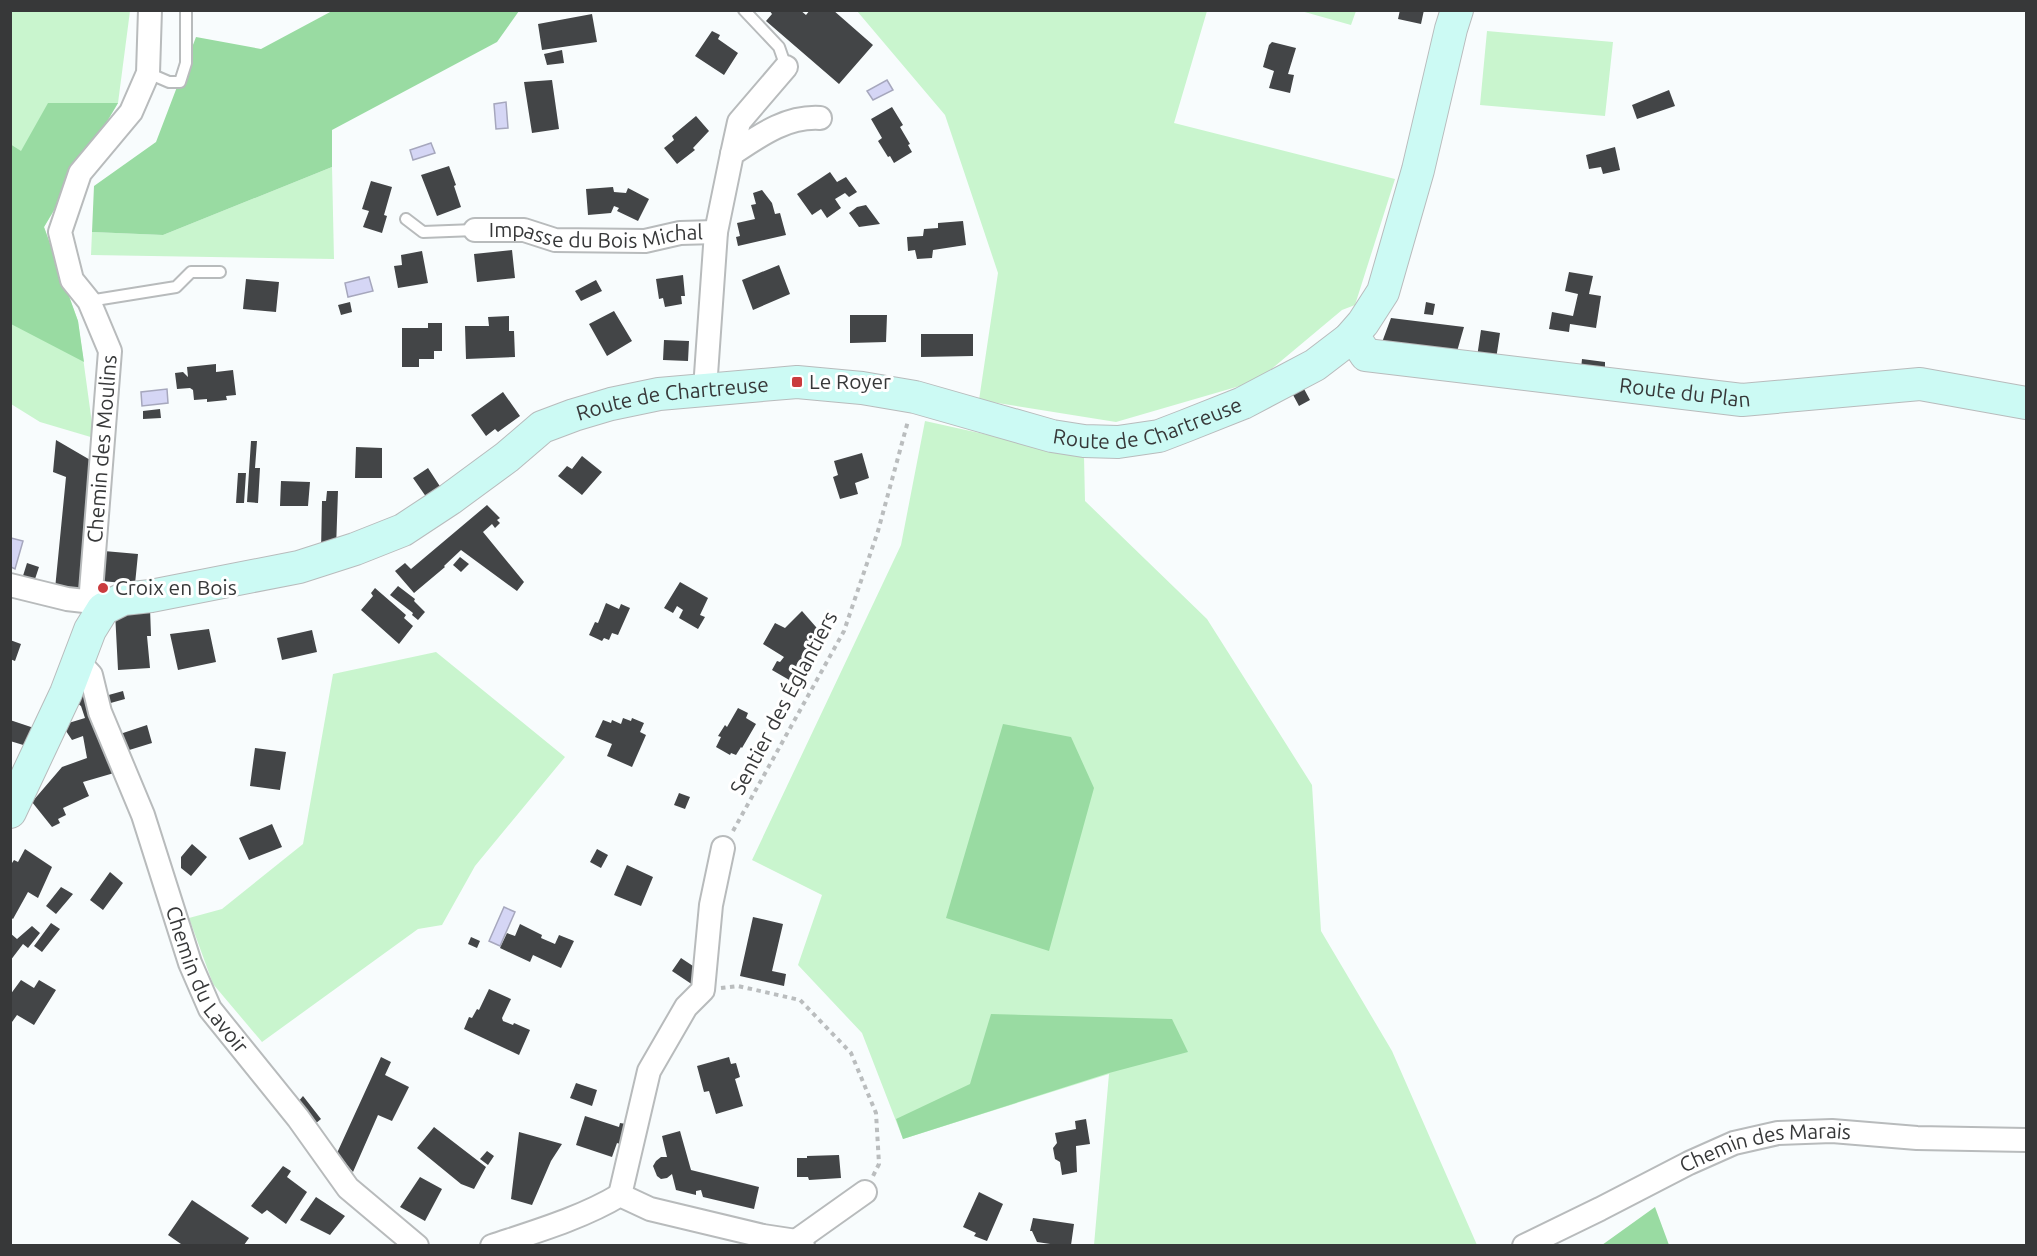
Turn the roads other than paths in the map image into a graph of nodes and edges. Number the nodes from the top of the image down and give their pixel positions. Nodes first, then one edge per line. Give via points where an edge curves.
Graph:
1 (150, 10) edge
2 (186, 10) edge
3 (744, 10) edge
4 (1457, 10) edge
5 (786, 67) joint
6 (147, 73) junction
7 (820, 118) dead end
8 (732, 154) junction
9 (406, 219) dead end
10 (475, 230) joint
11 (716, 232) junction
12 (220, 272) dead end
13 (89, 301) junction
14 (1349, 339) junction
15 (705, 389) junction
16 (2026, 403) edge
17 (10, 585) edge
18 (95, 605) junction
19 (79, 662) junction
20 (10, 812) edge
21 (723, 848) road end
22 (2026, 1140) edge
23 (865, 1192) road end
24 (621, 1196) junction
25 (799, 1243) edge
26 (417, 1245) edge
27 (492, 1245) edge
28 (1524, 1245) edge

1 - 6 street, Chemin des Moulins
2 - 6 lane via 186,63 180,81 169,82
3 - 5 lane via 780,47
4 - 14 main road, Route de Chartreuse via 1383,292
5 - 8 street, Impasse du Bois Michal via 739,122
6 - 13 street, Chemin des Moulins via 131,112 80,173 60,232 72,280
7 - 8 street via 800,118 769,130
8 - 11 street, Impasse du Bois Michal
9 - 10 lane via 423,231
10 - 11 street, Impasse du Bois Michal via 524,230 555,240 645,241 680,232
11 - 15 street, Impasse du Bois Michal
12 - 13 lane via 191,272 176,287
13 - 18 street, Chemin des Moulins via 110,351 91,591
14 - 15 main road, Route de Chartreuse via 1315,365 1243,403 1159,435 1118,442 1052,436 915,397 862,388 797,382
14 - 16 main road, Route du Plan via 1366,355 1742,400 1920,384
15 - 18 main road, Route de Chartreuse via 611,404 542,427 507,457 403,530 355,549 299,567
17 - 18 street
18 - 19 main road
19 - 20 main road
19 - 26 street, Chemin du Lavoir via 91,675 100,712 143,815 190,963 210,1009 298,1118 348,1188
21 - 24 street via 711,905 703,990 686,1007 649,1071
22 - 28 street, Chemin des Marais via 1778,1132 1734,1143 1707,1155
23 - 25 street
24 - 25 street via 650,1209
24 - 27 street via 583,1214

